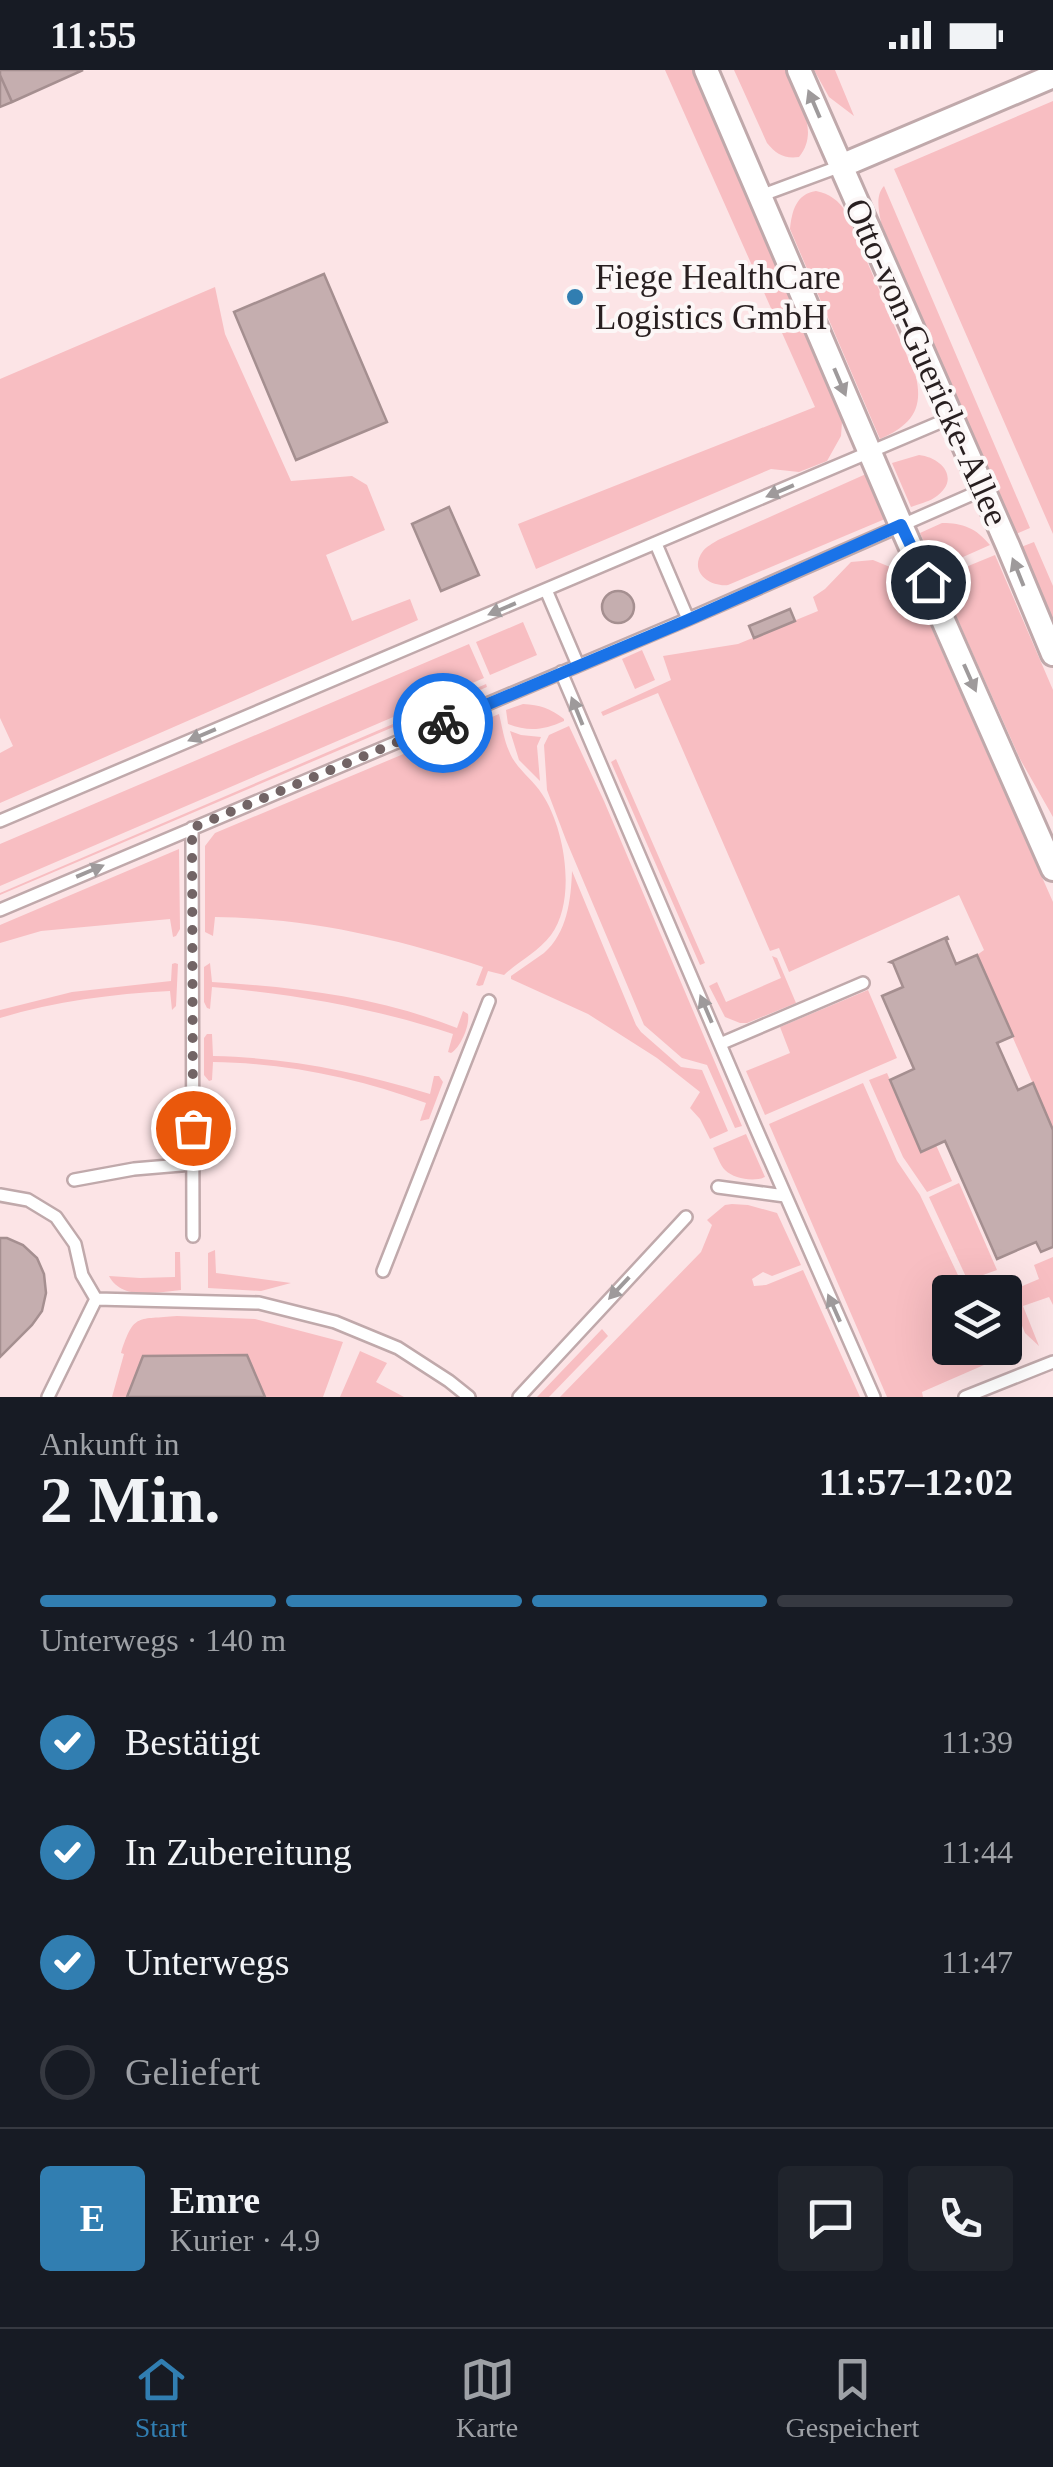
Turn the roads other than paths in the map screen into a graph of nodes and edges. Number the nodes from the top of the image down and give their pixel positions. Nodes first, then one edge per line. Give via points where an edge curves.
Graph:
1 (706, 70) edge
2 (799, 70) edge
3 (1053, 76) edge
4 (840, 166) junction
5 (760, 196) junction
6 (950, 418) junction
7 (870, 453) junction
8 (982, 490) junction
9 (901, 525) junction
10 (656, 544) junction
11 (546, 590) junction
12 (688, 620) junction
13 (1053, 654) edge
14 (578, 664) junction
15 (561, 672) junction
16 (0, 821) edge
17 (192, 828) junction
18 (1053, 870) edge
19 (0, 910) edge
20 (863, 983) dead end
21 (489, 1001) dead end
22 (720, 1044) junction
23 (193, 1164) junction
24 (74, 1180) dead end
25 (718, 1186) dead end
26 (0, 1196) edge
27 (785, 1196) junction
28 (686, 1217) dead end
29 (194, 1236) dead end
30 (383, 1271) dead end
31 (96, 1299) junction
32 (1053, 1362) edge
33 (48, 1397) edge
34 (469, 1397) edge
35 (519, 1397) edge
36 (874, 1397) edge
37 (965, 1397) edge

1 - 5 street
4 -> 2 street, Otto-von-Guericke-Allee
3 - 4 street
4 - 5 lane
4 - 6 street, Otto-von-Guericke-Allee
5 -> 7 street
6 - 7 lane
6 - 8 street, Otto-von-Guericke-Allee
7 - 9 street
7 -> 10 lane
8 - 9 lane
13 -> 8 street, Otto-von-Guericke-Allee
9 - 12 lane
9 -> 18 street
10 - 11 lane
10 - 12 lane
11 - 14 lane
11 -> 16 lane
12 - 14 lane
14 - 15 lane
15 - 17 lane
22 -> 15 lane
19 -> 17 lane
17 - 23 lane
20 - 22 lane
21 - 30 lane
22 - 27 lane
23 - 24 lane
23 - 29 lane
25 - 27 lane
26 - 31 lane via 28,1200 56,1217 75,1244
36 -> 27 lane
28 -> 35 lane
31 - 33 lane
31 - 34 lane via 259,1303 336,1322 398,1348
32 - 37 lane

